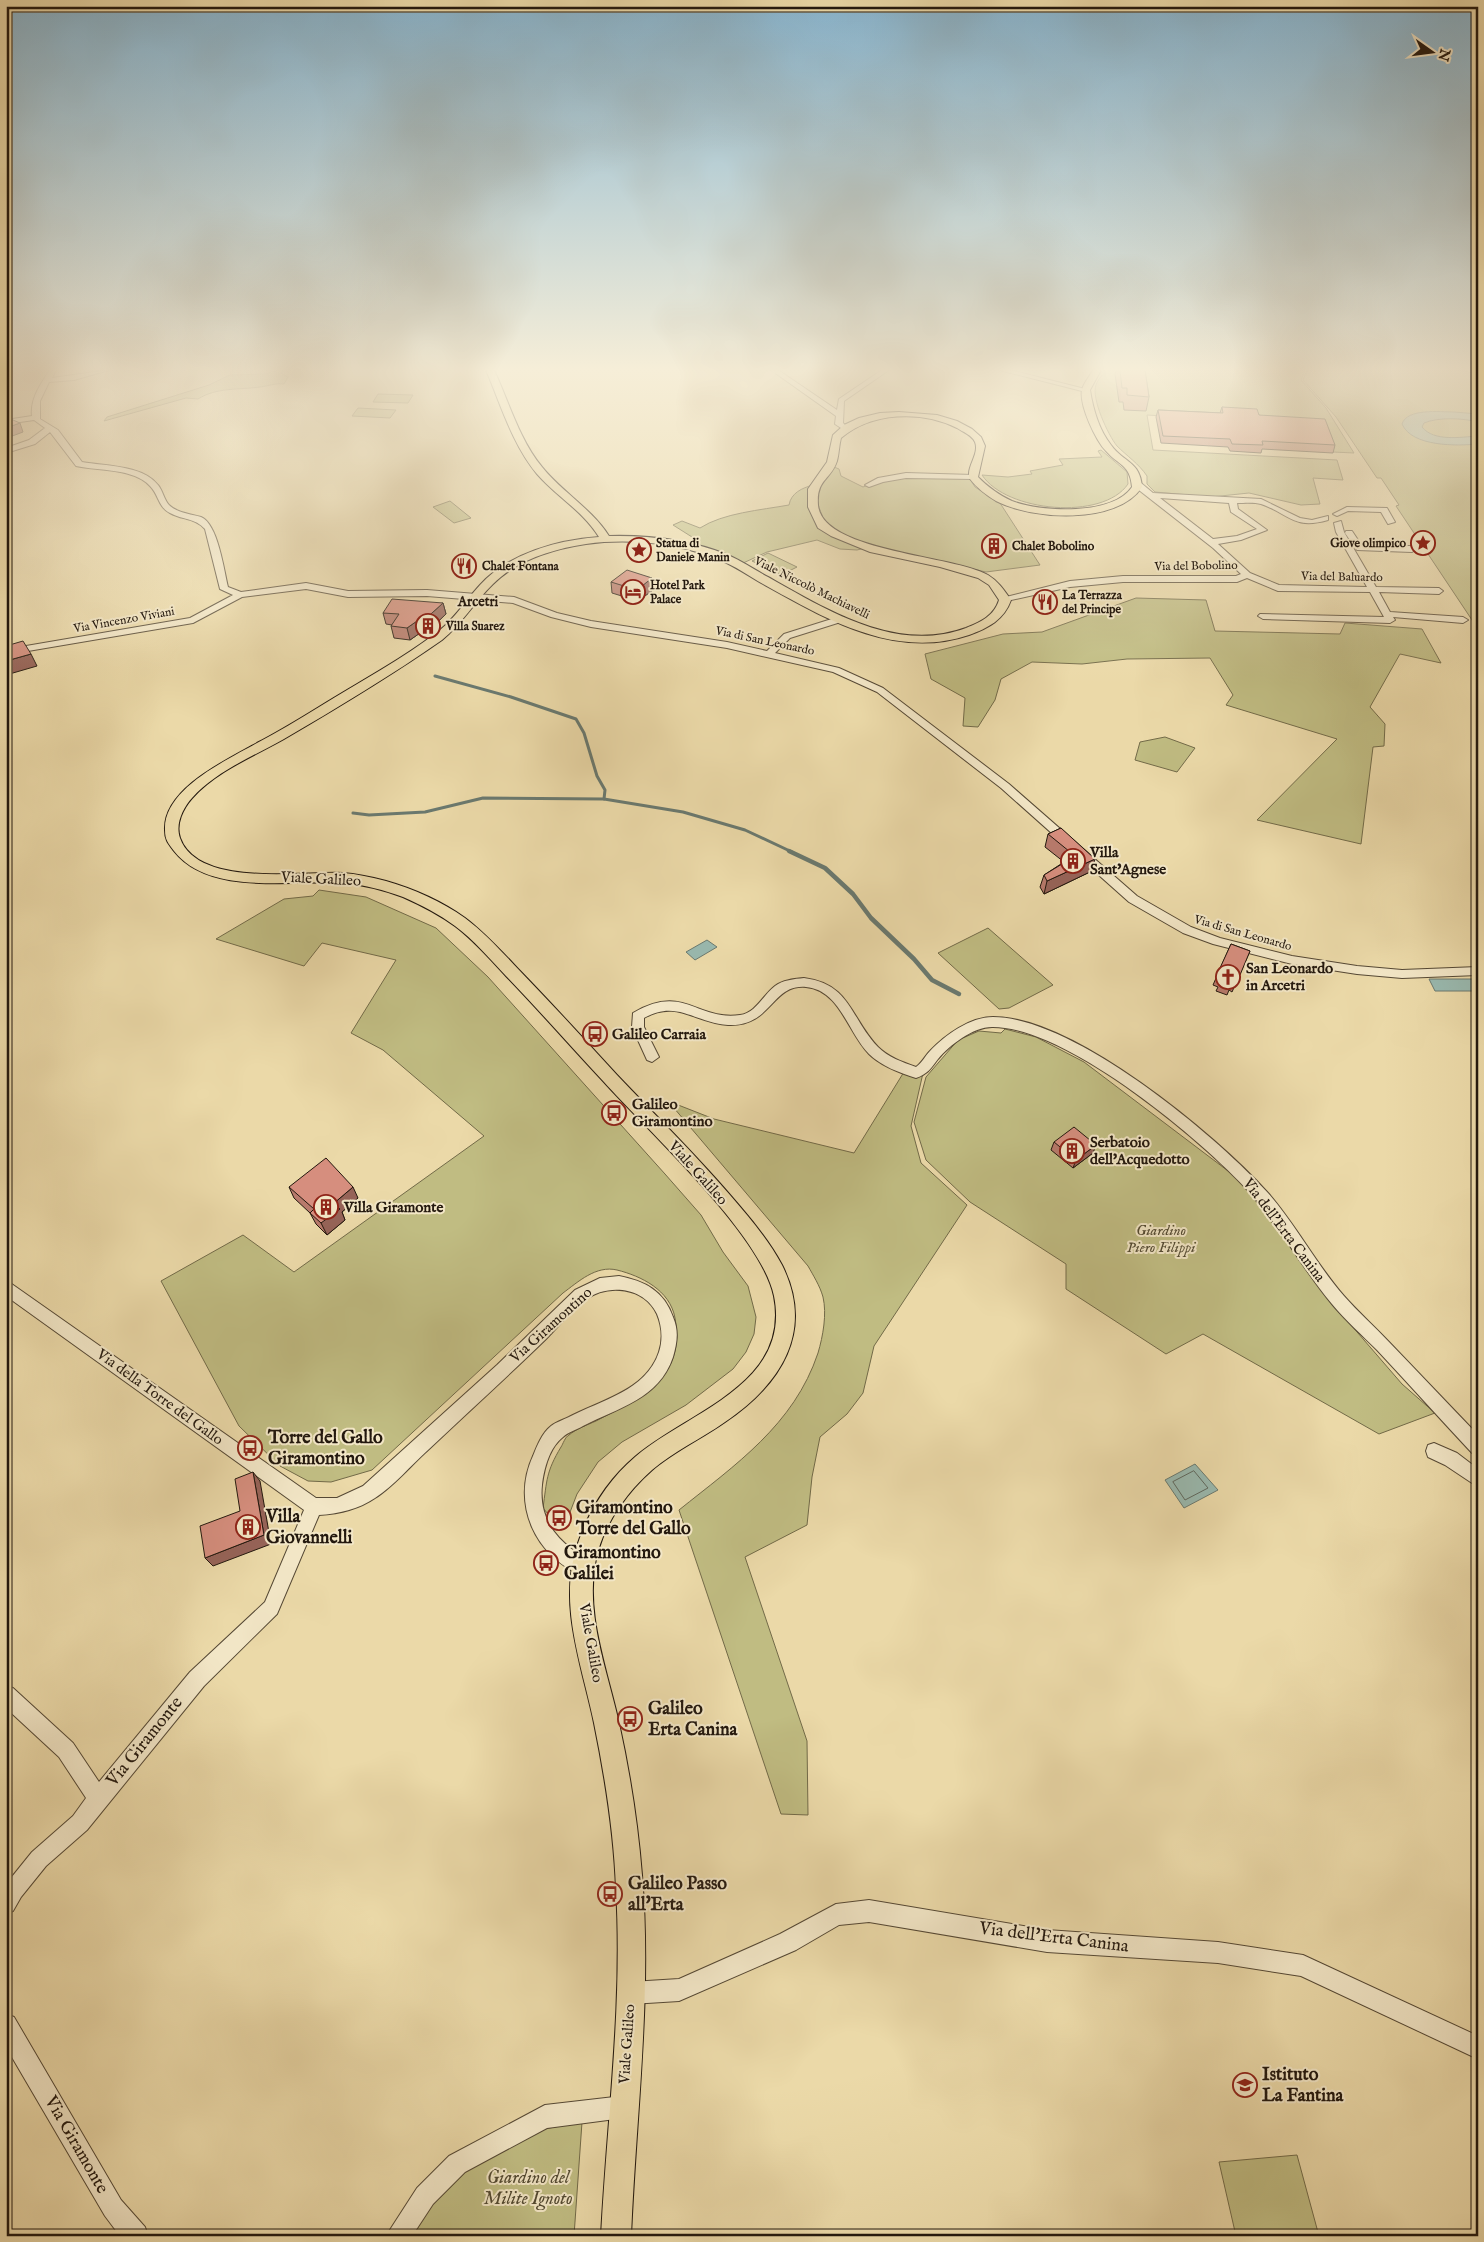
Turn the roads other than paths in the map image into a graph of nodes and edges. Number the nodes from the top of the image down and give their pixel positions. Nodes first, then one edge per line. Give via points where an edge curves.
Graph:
1 (136, 475) edge
2 (543, 475) edge
3 (823, 475) edge
4 (1136, 475) edge
5 (973, 477) joint
6 (869, 485) dead end
7 (1138, 485) junction
8 (1151, 494) junction
9 (1232, 500) junction
10 (1339, 520) junction
11 (1391, 522) dead end
12 (606, 539) junction
13 (1212, 542) junction
14 (1412, 549) dead end
15 (1247, 575) junction
16 (1373, 590) junction
17 (1439, 591) dead end
18 (240, 595) junction
19 (477, 596) junction
20 (1005, 600) junction
21 (1387, 614) junction
22 (1263, 616) dead end
23 (841, 619) junction
24 (1463, 620) dead end
25 (770, 653) junction
26 (6, 656) edge
27 (1478, 972) edge
28 (652, 1057) dead end
29 (6, 1287) edge
30 (1478, 1447) edge
31 (1434, 1451) dead end
32 (1478, 1480) edge
33 (314, 1507) junction
34 (583, 1567) junction
35 (6, 1694) edge
36 (98, 1799) junction
37 (6, 1904) edge
38 (630, 1993) junction
39 (6, 2025) edge
40 (1478, 2048) edge
41 (623, 2107) junction
42 (136, 2236) edge
43 (398, 2236) edge
44 (616, 2236) edge

1 - 18 street via 155,486 165,506 201,520 209,528 224,589
2 - 12 main road via 600,528
3 - 20 main road via 813,489 813,507 822,526 874,550 982,576 993,582
4 - 7 main road
5 - 6 street via 901,476
5 - 7 main road via 980,486 1004,502 1042,511 1072,513 1112,506 1131,494
7 - 8 street, Via del Bobolino
8 - 9 street
8 - 13 street, Via del Bobolino
9 - 10 street via 1266,502 1304,521
9 - 13 street via 1234,510 1263,530
10 - 11 street via 1347,509 1384,510
10 - 14 street via 1360,548
10 - 16 street via 1340,532
12 - 19 main road, Viale Galileo via 583,541 542,552 511,565 490,580
12 - 23 main road, Viale Niccolò Machiavelli via 680,544 725,558
13 - 15 street, Via del Bobolino
15 - 16 street, Via del Baluardo via 1278,588
15 - 20 street, Via del Bobolino via 1237,579 1124,579 1060,585
16 - 17 street, Via del Baluardo
16 - 21 street
18 - 19 street, Via di San Leonardo via 306,586 348,594 405,592
18 - 26 street, Via Vincenzo Viviani via 193,620 26,649
19 - 25 street, Via di San Leonardo via 525,603 554,615 591,624
19 - 34 main road, Viale Galileo via 454,623 430,642 206,780 178,805 171,828 173,840 180,851 210,870 232,876 359,880 386,886 440,907 464,925 496,957 720,1195 762,1248 782,1287 786,1322 778,1354 762,1381 732,1406 648,1460 625,1483 606,1508
20 - 23 main road, Viale Niccolò Machiavelli via 997,617 983,625 951,636 924,640 884,636
21 - 22 street via 1390,620
21 - 24 street
23 - 25 street via 787,636
25 - 27 street, Via di San Leonardo via 847,673 880,690 1005,786 1133,899 1187,930 1248,949 1341,968 1402,974
28 - 30 street, Via dell'Erta Canina via 638,1027 638,1016 650,1008 667,1003 721,1020 747,1019 756,1016 779,988 802,981 832,992 841,1000 873,1050 889,1062 916,1073 925,1070 934,1056 959,1035 992,1022 1045,1033 1071,1044 1190,1128 1242,1175 1259,1193 1332,1294
29 - 33 street, Via della Torre del Gallo
31 - 32 street via 1451,1459
33 - 34 street, Via Giramontino via 337,1506 369,1492 580,1295 593,1286 622,1281 649,1292 662,1304 670,1337 662,1367 636,1393 556,1432 541,1456 533,1479 534,1512 542,1529 560,1552
33 - 36 street, Via Giramonte via 272,1608 197,1679
34 - 38 main road, Viale Galileo via 586,1633 607,1725 624,1835 630,1891
35 - 36 street via 66,1750
36 - 37 street, Via Giramonte via 80,1823 39,1859
38 - 40 street, Via dell'Erta Canina via 679,1990 788,1942 836,1914 869,1910 1071,1944 1237,1954 1280,1960 1304,1966
38 - 41 main road, Viale Galileo
39 - 42 street, Via Giramonte via 113,2208
41 - 43 street via 545,2117 457,2164 425,2196
41 - 44 main road, Viale Galileo

